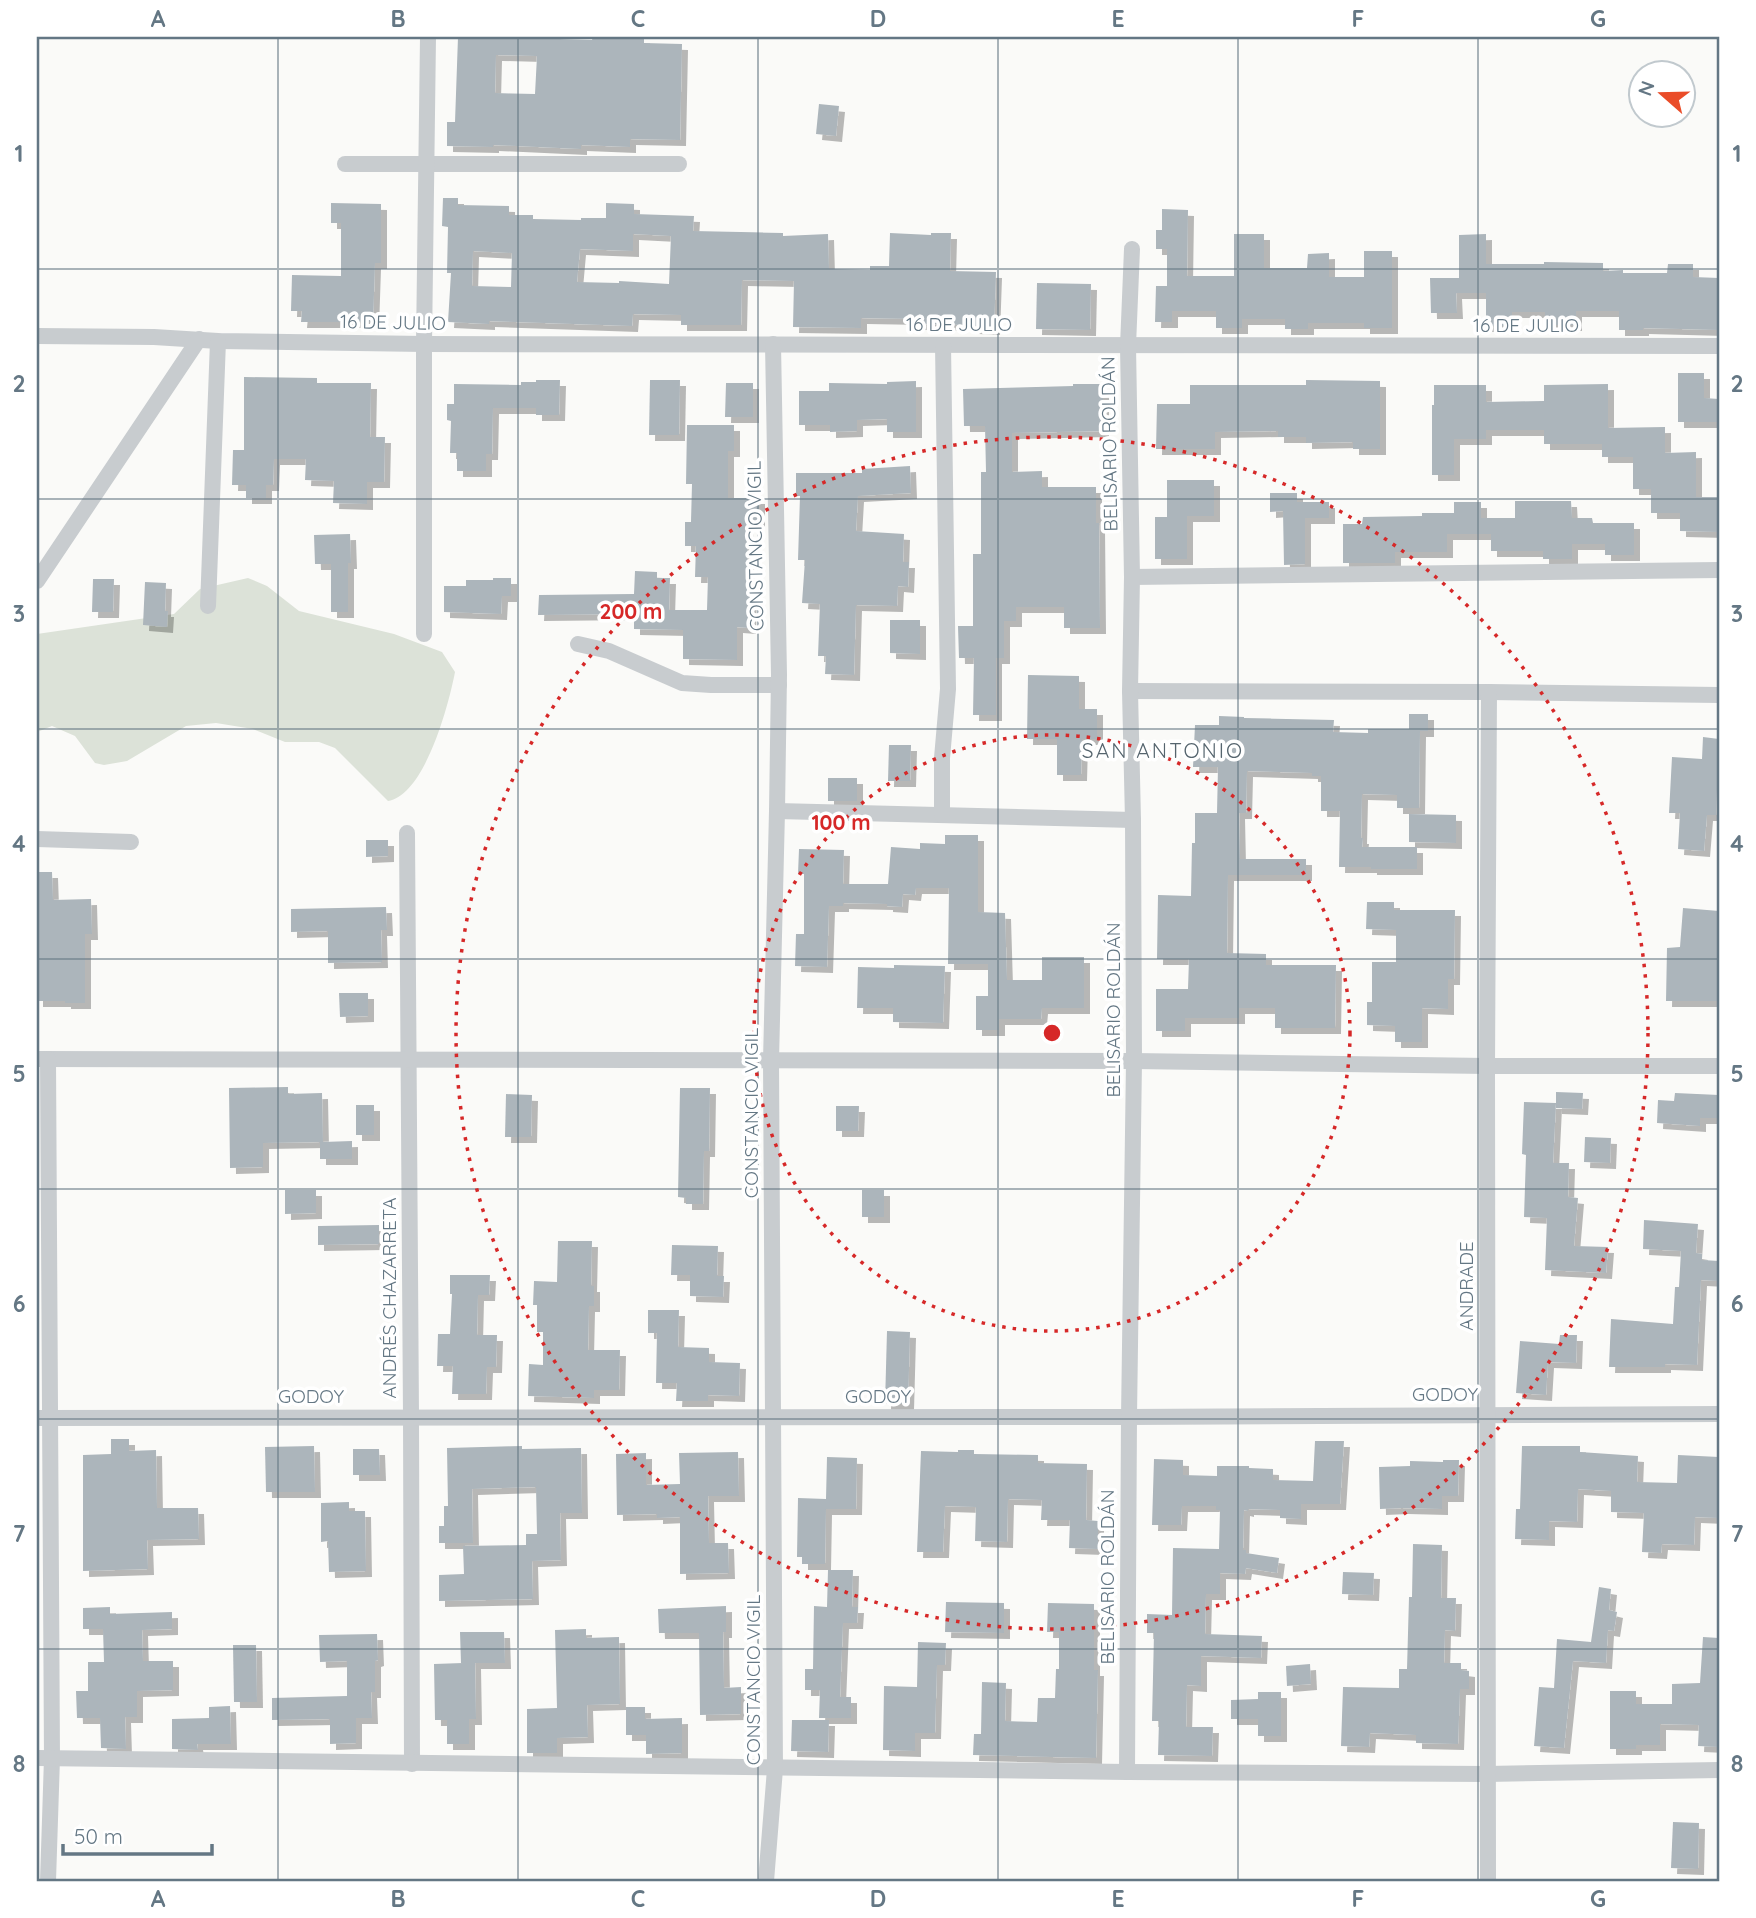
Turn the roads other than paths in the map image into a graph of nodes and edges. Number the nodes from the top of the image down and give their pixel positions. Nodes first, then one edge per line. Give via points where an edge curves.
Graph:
1 (428, 37) edge
2 (345, 163) dead end
3 (426, 163) junction
4 (679, 164) dead end
5 (1132, 248) dead end
6 (37, 336) edge
7 (200, 339) junction
8 (218, 341) junction
9 (424, 344) junction
10 (772, 344) junction
11 (943, 345) junction
12 (1128, 346) junction
13 (1719, 346) edge
14 (1719, 570) edge
15 (1132, 577) junction
16 (37, 581) edge
17 (208, 606) dead end
18 (424, 634) dead end
19 (578, 644) dead end
20 (779, 685) junction
21 (1130, 691) junction
22 (1489, 692) junction
23 (1719, 695) edge
24 (777, 811) junction
25 (942, 815) junction
26 (1133, 820) junction
27 (407, 833) dead end
28 (37, 839) edge
29 (131, 842) dead end
30 (42, 1059) edge
31 (408, 1061) junction
32 (771, 1061) junction
33 (1134, 1061) junction
34 (1487, 1066) junction
35 (1719, 1066) edge
36 (1719, 1414) edge
37 (1487, 1415) junction
38 (411, 1416) junction
39 (774, 1417) junction
40 (1129, 1417) junction
41 (43, 1418) edge
42 (44, 1758) edge
43 (412, 1763) junction
44 (775, 1769) junction
45 (1719, 1770) edge
46 (1127, 1772) junction
47 (1487, 1774) junction
48 (48, 1881) edge
49 (766, 1881) edge
50 (1488, 1881) edge

1 - 3 street
2 - 3 street
3 - 4 street
3 - 9 street
5 - 12 street, BELISARIO ROLDÁN
6 - 7 street, 16 DE JULIO
7 - 8 street, 16 DE JULIO
7 - 16 street
8 - 9 street, 16 DE JULIO
8 - 17 street
9 - 10 street, 16 DE JULIO
9 - 18 street
10 - 11 street, 16 DE JULIO
10 - 20 street, CONSTANCIO VIGIL
11 - 12 street, 16 DE JULIO
11 - 25 street via 948,689
12 - 13 street, 16 DE JULIO
12 - 15 street, BELISARIO ROLDÁN
14 - 15 street
15 - 21 street, BELISARIO ROLDÁN
19 - 20 street via 609,651 682,683
20 - 24 street, CONSTANCIO VIGIL
21 - 22 street
21 - 26 street, BELISARIO ROLDÁN
22 - 23 street
22 - 34 street, ANDRADE
24 - 25 street
24 - 32 street, CONSTANCIO VIGIL
25 - 26 street
26 - 33 street, BELISARIO ROLDÁN
27 - 31 street, ANDRÉS CHAZARRETA
28 - 29 street
30 - 31 street
30 - 41 street
31 - 32 street
31 - 38 street, ANDRÉS CHAZARRETA
32 - 33 street
32 - 39 street, CONSTANCIO VIGIL
33 - 34 street
33 - 40 street, BELISARIO ROLDÁN
34 - 35 street
34 - 37 street, ANDRADE
36 - 37 street, GODOY
37 - 40 street, GODOY
37 - 47 street, ANDRADE
38 - 39 street, GODOY
38 - 41 street, GODOY
38 - 43 street, ANDRÉS CHAZARRETA
39 - 40 street, GODOY
39 - 44 street, CONSTANCIO VIGIL
40 - 46 street, BELISARIO ROLDÁN
41 - 42 street
42 - 43 street
42 - 48 street
43 - 44 street
44 - 46 street
44 - 49 street, CONSTANCIO VIGIL
45 - 47 street
46 - 47 street
47 - 50 street, ANDRADE

